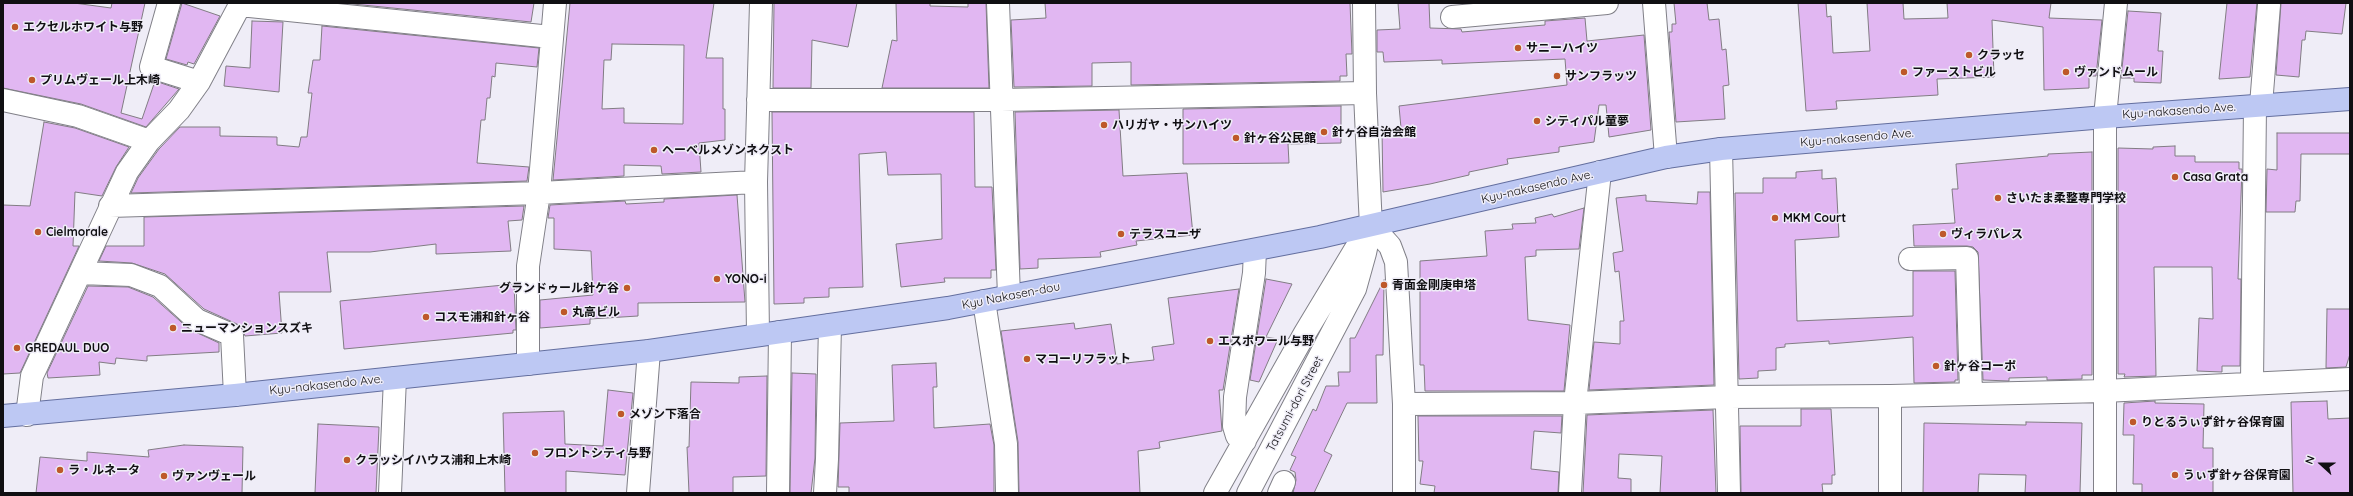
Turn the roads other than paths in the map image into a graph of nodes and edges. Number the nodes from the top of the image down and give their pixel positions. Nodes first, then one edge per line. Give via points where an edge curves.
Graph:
1 (169, 3) edge
2 (555, 3) edge
3 (760, 3) edge
4 (998, 3) edge
5 (1364, 3) edge
6 (1607, 3) edge
7 (1654, 3) edge
8 (2116, 3) edge
9 (241, 4) edge
10 (2269, 5) dead end
11 (1452, 17) dead end
12 (551, 37) junction
13 (200, 82) junction
14 (1365, 93) junction
15 (2350, 99) edge
16 (3, 100) edge
17 (758, 100) junction
18 (1001, 100) junction
19 (2258, 105) junction
20 (2105, 117) junction
21 (149, 141) junction
22 (1721, 149) junction
23 (1666, 156) junction
24 (1600, 172) junction
25 (756, 182) junction
26 (539, 193) junction
27 (110, 206) junction
28 (1370, 225) junction
29 (1255, 250) junction
30 (1910, 259) dead end
31 (81, 273) junction
32 (1009, 296) junction
33 (984, 301) junction
34 (830, 325) junction
35 (780, 332) junction
36 (758, 335) junction
37 (649, 351) junction
38 (528, 364) junction
39 (396, 378) junction
40 (2350, 379) edge
41 (2252, 382) junction
42 (2104, 390) junction
43 (1971, 394) junction
44 (236, 395) junction
45 (1890, 396) junction
46 (1727, 397) junction
47 (1575, 403) junction
48 (1404, 404) junction
49 (27, 415) junction
50 (3, 416) edge
51 (1245, 441) junction
52 (1249, 490) edge
53 (390, 493) edge
54 (638, 493) edge
55 (778, 493) edge
56 (825, 493) edge
57 (1007, 493) edge
58 (1215, 493) edge
59 (1404, 493) edge
60 (1570, 493) edge
61 (1729, 493) edge
62 (1890, 493) edge
63 (2105, 493) edge

1 - 13 street via 151,67
2 - 12 street
3 - 17 street
4 - 18 street
5 - 14 street, Tatsumi-dori Street
6 - 11 street
7 - 23 street
8 - 20 street
9 - 12 street
9 - 13 street
10 - 19 street
12 - 26 street
13 - 21 street via 179,110
14 - 18 street
14 - 28 street, Tatsumi-dori Street
15 - 19 main road, Kyu-nakasendo Ave.
16 - 21 street via 78,116
17 - 18 street
17 - 25 street
18 - 32 street
19 - 20 main road, Kyu-nakasendo Ave.
19 - 41 street
20 - 22 main road, Kyu-nakasendo Ave.
20 - 42 street
21 - 27 street via 127,172
22 - 23 main road, Kyu-nakasendo Ave.
22 - 46 street
23 - 24 main road, Kyu-nakasendo Ave.
24 - 28 main road, Kyu-nakasendo Ave.
24 - 47 street
25 - 26 street
25 - 36 street
26 - 27 street
26 - 38 street via 528,266
27 - 31 street
28 - 29 main road, Kyu Nakasen-dou
28 - 48 street via 1390,246 1396,262
28 - 51 street via 1305,333
28 - 52 street, Tatsumi-dori Street via 1355,289
29 - 32 main road, Kyu Nakasen-dou
29 - 51 street via 1254,273 1235,397 1234,426 1237,436
30 - 43 street via 1967,258
31 - 44 street via 131,275 160,286 197,320 232,335
31 - 49 street via 32,376
32 - 33 main road, Kyu Nakasen-dou
33 - 34 main road, Kyu Nakasen-dou
33 - 57 street via 1006,444
34 - 35 main road, Kyu Nakasen-dou
34 - 56 street
35 - 36 main road, Kyu Nakasen-dou
35 - 55 street
36 - 37 main road, Kyu Nakasen-dou
37 - 38 main road, Kyu-nakasendo Ave.
37 - 54 street
38 - 39 main road, Kyu-nakasendo Ave.
39 - 44 main road, Kyu-nakasendo Ave.
39 - 53 street
40 - 41 street
41 - 42 street
42 - 43 street
42 - 63 street
43 - 45 street
44 - 49 main road, Kyu-nakasendo Ave.
45 - 46 street
45 - 62 street
46 - 47 street
46 - 61 street
47 - 48 street
47 - 60 street
48 - 59 street
49 - 50 main road, Kyu-nakasendo Ave.
51 - 58 street

